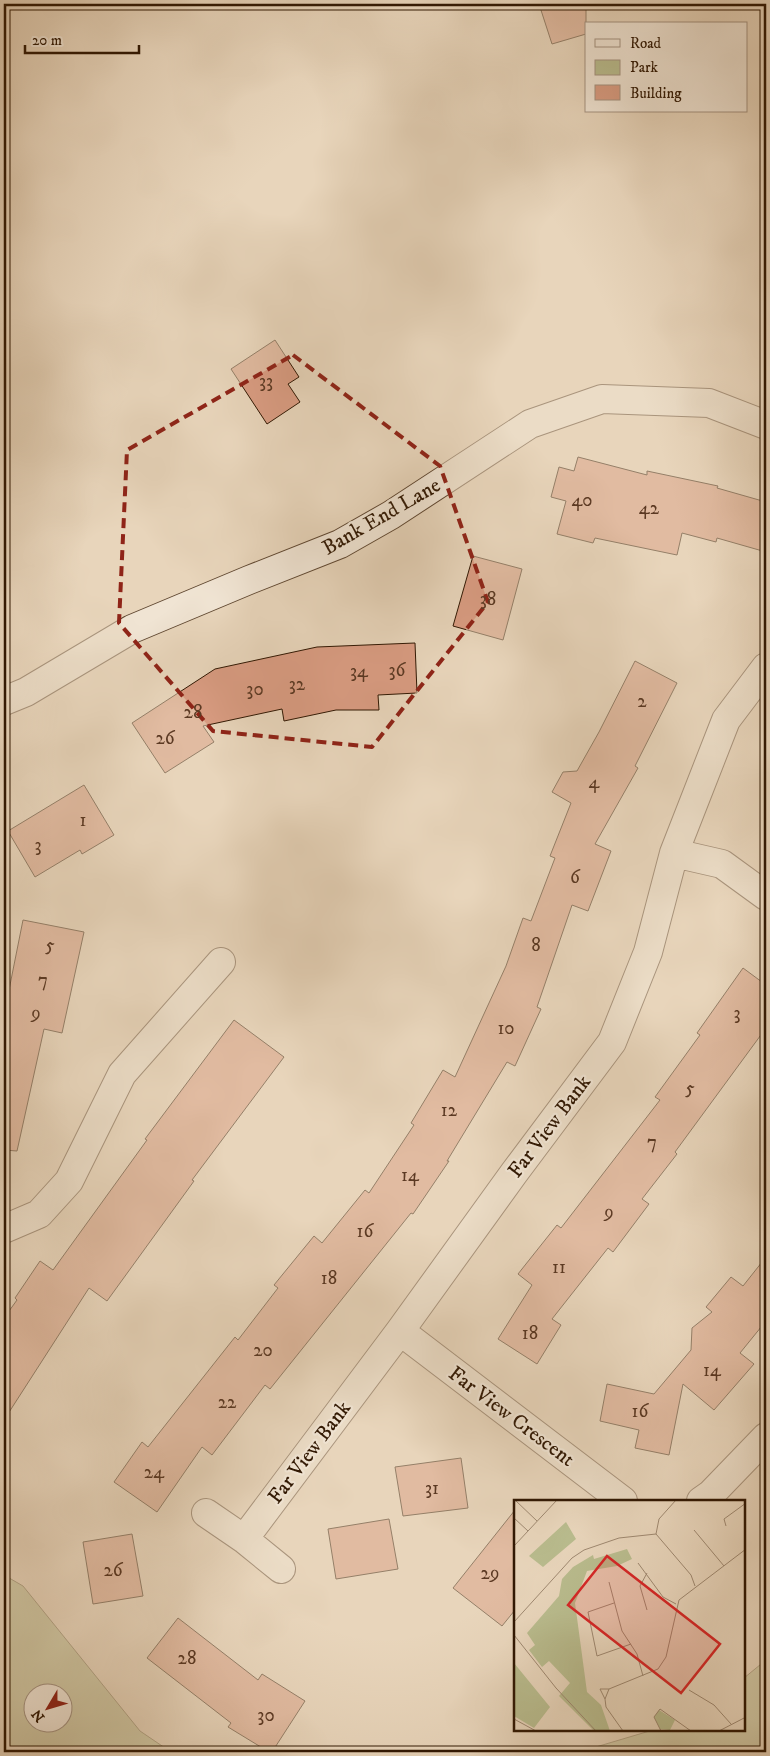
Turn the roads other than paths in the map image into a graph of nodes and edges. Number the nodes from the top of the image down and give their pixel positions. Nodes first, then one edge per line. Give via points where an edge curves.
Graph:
1 (766, 425) edge
2 (766, 667) edge
3 (4, 701) edge
4 (674, 854) junction
5 (766, 896) edge
6 (221, 962) dead end
7 (4, 1229) edge
8 (400, 1331) junction
9 (766, 1437) edge
10 (621, 1500) edge
11 (703, 1500) edge
12 (206, 1513) dead end
13 (244, 1539) junction
14 (281, 1568) dead end

1 - 3 street, Bank End Lane via 709,403 602,399 530,424 391,515 340,544 132,629 26,692
2 - 4 street, Far View Bank via 726,720
4 - 5 street via 722,864
4 - 8 street, Far View Bank via 648,952 612,1042
6 - 7 street via 122,1074 69,1180 39,1214
8 - 10 street, Far View Crescent
8 - 13 street, Far View Bank
9 - 11 street
12 - 13 street
13 - 14 street

